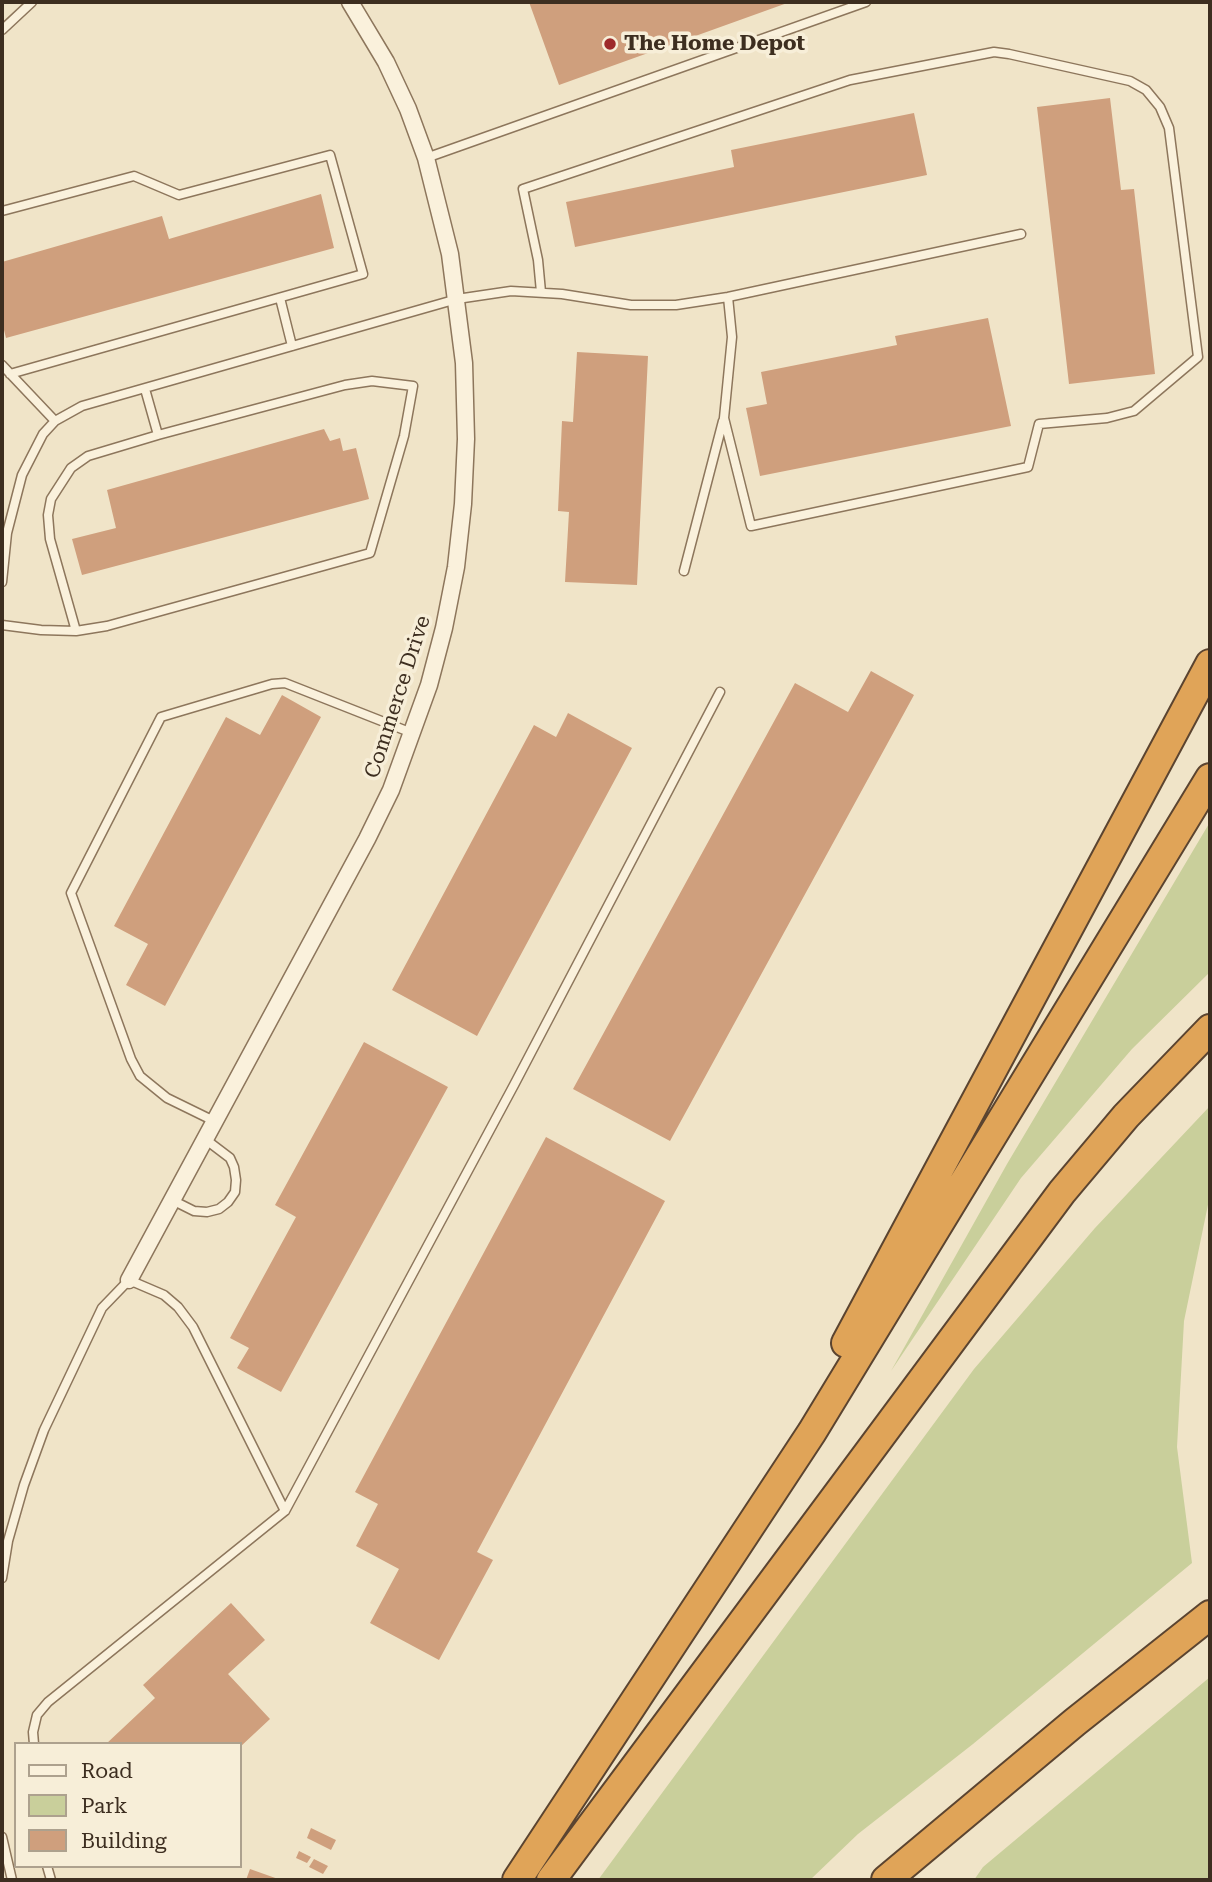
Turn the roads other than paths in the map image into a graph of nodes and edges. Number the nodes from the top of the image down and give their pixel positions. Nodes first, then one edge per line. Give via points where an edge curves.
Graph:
1 (32, 2) edge
2 (350, 2) edge
3 (866, 2) edge
4 (2, 30) edge
5 (426, 158) junction
6 (2, 211) edge
7 (1021, 234) dead end
8 (541, 292) junction
9 (728, 297) junction
10 (280, 299) junction
11 (457, 299) junction
12 (292, 346) junction
13 (2, 365) edge
14 (10, 374) junction
15 (145, 389) junction
16 (724, 418) junction
17 (55, 421) junction
18 (158, 435) junction
19 (684, 571) dead end
20 (2, 582) edge
21 (2, 625) edge
22 (76, 631) junction
23 (1210, 664) edge
24 (720, 692) dead end
25 (412, 733) junction
26 (1210, 779) edge
27 (1210, 1029) edge
28 (214, 1121) junction
29 (204, 1139) junction
30 (172, 1200) junction
31 (129, 1280) junction
32 (285, 1511) junction
33 (2, 1578) edge
34 (691, 1615) junction
35 (1200, 1623) edge
36 (34, 1742) edge
37 (2, 1837) edge
38 (12, 1880) edge
39 (517, 1880) edge
40 (551, 1880) edge
41 (886, 1880) edge

1 - 4 lane
2 - 5 street, Commerce Drive via 386,61
3 - 5 lane
5 - 11 street, Commerce Drive
6 - 10 lane via 134,176 179,195 330,155 363,274
7 - 9 lane
8 - 9 lane via 631,305 676,305
8 - 11 lane
8 - 16 lane via 523,189 850,80 995,52 1130,81 1146,90 1160,107 1169,128 1198,357 1134,411 1039,424 1028,467 751,526
9 - 16 lane via 732,337
10 - 12 lane
10 - 14 lane
11 - 12 lane
11 - 25 street, Commerce Drive via 464,363 463,504 444,628
12 - 15 lane
13 - 14 lane
14 - 17 lane
15 - 17 lane via 82,406
15 - 18 lane
16 - 19 lane
17 - 20 lane via 22,475 7,533
18 - 22 lane via 88,456 71,468 51,499 50,539
18 - 22 lane via 345,385 372,381 412,386 404,436 370,553
21 - 22 lane
23 - 34 highway via 801,1425
24 - 32 lane
25 - 28 street, Commerce Drive via 368,839
25 - 28 lane via 285,683 161,717 71,893 140,1076 167,1097
26 - 34 highway via 812,1432
27 - 40 highway via 1126,1116 1054,1203
28 - 29 street, Commerce Drive
29 - 30 street, Commerce Drive
29 - 30 lane via 230,1158 234,1192 219,1209 207,1212
30 - 31 street, Commerce Drive
31 - 32 lane via 164,1295 193,1327
31 - 33 lane via 102,1308 44,1430 8,1541
32 - 36 lane via 48,1702 37,1715
34 - 39 highway
35 - 41 highway
37 - 38 lane

